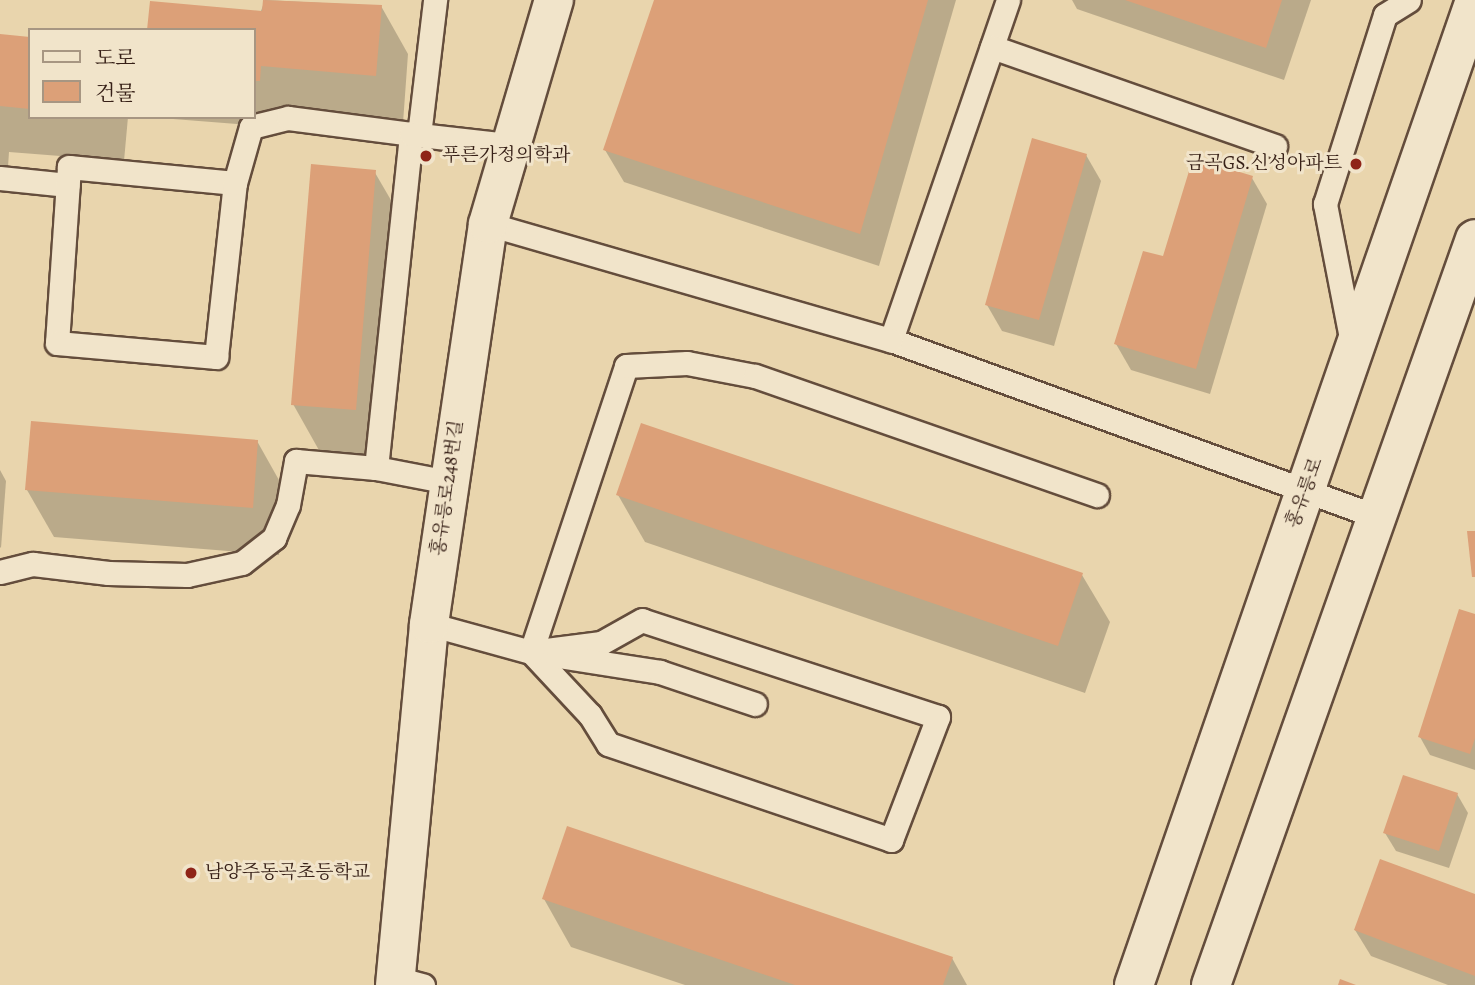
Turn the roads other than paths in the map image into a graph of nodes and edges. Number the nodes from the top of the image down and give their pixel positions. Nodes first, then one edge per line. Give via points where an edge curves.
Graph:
1 (435, 0) edge
2 (554, 0) edge
3 (1008, 0) edge
4 (1409, 0) edge
5 (1475, 0) edge
6 (992, 47) junction
7 (415, 134) junction
8 (509, 145) junction
9 (1275, 146) dead end
10 (0, 178) edge
11 (235, 183) junction
12 (68, 185) junction
13 (488, 224) junction
14 (1475, 239) edge
15 (891, 340) junction
16 (1354, 356) junction
17 (376, 468) junction
18 (449, 482) junction
19 (1305, 491) junction
20 (1097, 495) dead end
21 (1378, 517) junction
22 (0, 572) edge
23 (429, 624) junction
24 (531, 652) junction
25 (755, 704) dead end
26 (404, 983) edge
27 (1134, 985) edge
28 (1211, 985) edge

1 - 7 lane
2 - 8 street, 홍유릉로248번길
3 - 6 lane
4 - 16 lane via 1385,15 1325,204
5 - 16 street, 홍유릉로
6 - 9 lane
6 - 15 lane
7 - 8 lane
7 - 11 lane via 288,118 251,127
7 - 17 lane
8 - 13 street, 홍유릉로248번길
10 - 12 lane
11 - 12 lane via 69,167
11 - 12 lane via 216,357 57,343
13 - 15 lane
13 - 18 street, 홍유릉로248번길
14 - 21 street
15 - 19 lane
16 - 19 street, 홍유릉로
17 - 18 lane
17 - 22 lane via 296,461 288,505 274,538 242,563 187,575 108,573 33,564
18 - 23 street, 홍유릉로248번길
19 - 21 lane
19 - 27 street, 홍유릉로
20 - 24 lane via 755,376 687,363 626,366
21 - 28 street
23 - 24 lane
23 - 26 street, 홍유릉로248번길
24 - 24 lane via 590,715 608,744 891,840 938,716 642,620 601,643
24 - 25 lane via 660,671

